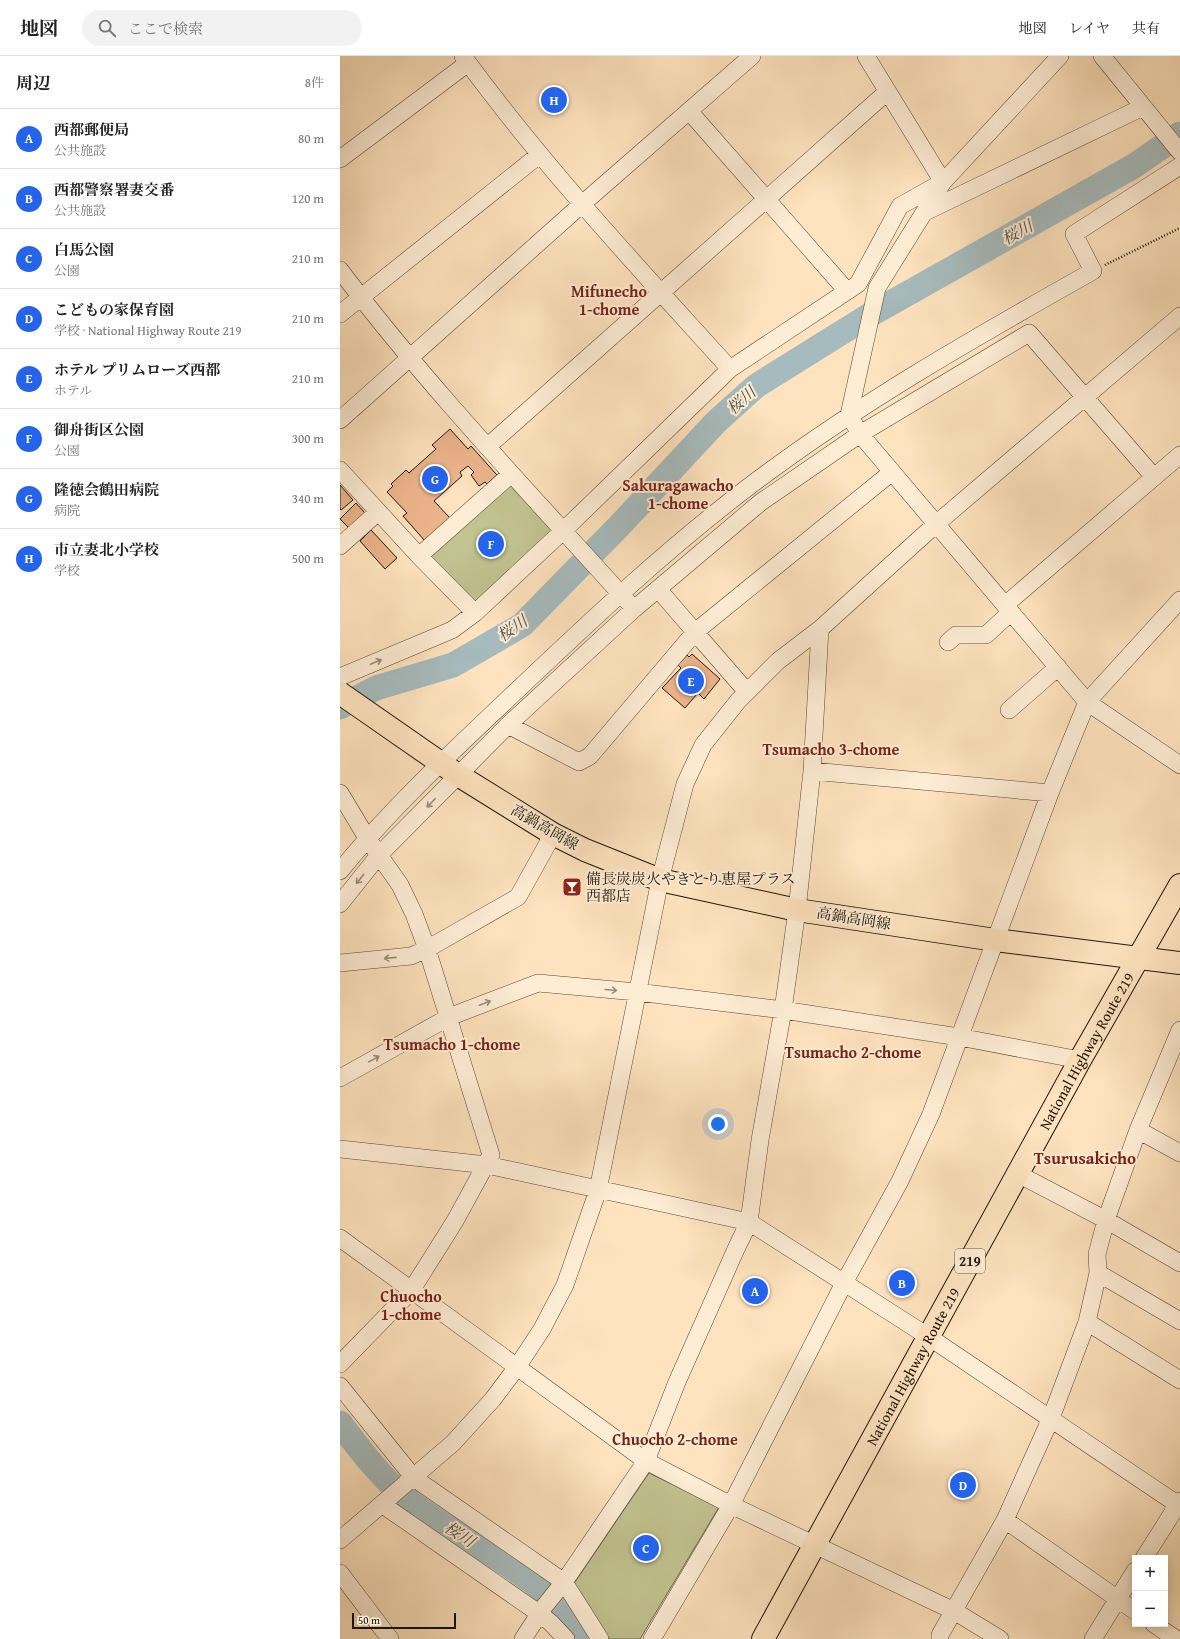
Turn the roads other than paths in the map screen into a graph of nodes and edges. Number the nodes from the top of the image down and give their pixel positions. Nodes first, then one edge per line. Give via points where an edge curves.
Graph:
1 (752, 56) edge
2 (866, 56) edge
3 (1060, 56) edge
4 (1102, 56) edge
5 (465, 59) edge
6 (887, 92) junction
7 (1143, 107) junction
8 (689, 111) junction
9 (1180, 152) edge
10 (540, 155) junction
11 (340, 159) edge
12 (1180, 166) edge
13 (943, 182) junction
14 (766, 199) junction
15 (581, 205) junction
16 (924, 212) junction
17 (340, 270) edge
18 (847, 291) junction
19 (661, 292) junction
20 (361, 298) junction
21 (340, 314) edge
22 (1180, 316) edge
23 (410, 359) junction
24 (730, 369) junction
25 (1084, 397) junction
26 (849, 415) junction
27 (340, 420) edge
28 (860, 434) junction
29 (487, 447) junction
30 (1180, 455) edge
31 (340, 470) edge
32 (892, 472) junction
33 (510, 475) junction
34 (1154, 477) junction
35 (378, 512) junction
36 (936, 524) junction
37 (564, 530) junction
38 (340, 546) edge
39 (419, 556) junction
40 (658, 589) junction
41 (620, 593) junction
42 (1180, 600) edge
43 (1008, 608) junction
44 (634, 609) junction
45 (475, 613) junction
46 (820, 629) junction
47 (695, 632) junction
48 (948, 642) dead end
49 (1058, 667) junction
50 (340, 677) edge
51 (747, 692) junction
52 (340, 693) edge
53 (1087, 702) junction
54 (1009, 710) dead end
55 (508, 725) junction
56 (1180, 765) edge
57 (450, 769) junction
58 (812, 771) junction
59 (340, 793) edge
60 (1050, 793) junction
61 (553, 834) junction
62 (367, 838) junction
63 (379, 855) junction
64 (340, 871) edge
65 (660, 880) junction
66 (1180, 885) edge
67 (340, 904) edge
68 (797, 910) junction
69 (995, 940) junction
70 (427, 949) junction
71 (1138, 959) junction
72 (340, 963) edge
73 (1180, 963) edge
74 (637, 992) junction
75 (783, 1010) junction
76 (449, 1017) junction
77 (958, 1037) junction
78 (1178, 1041) edge
79 (1080, 1060) junction
80 (340, 1078) edge
81 (1138, 1130) junction
82 (340, 1149) edge
83 (1180, 1153) edge
84 (487, 1165) junction
85 (1018, 1174) junction
86 (598, 1190) junction
87 (1106, 1220) junction
88 (750, 1222) junction
89 (340, 1238) edge
90 (1180, 1262) edge
91 (1098, 1273) junction
92 (844, 1283) junction
93 (411, 1291) junction
94 (1180, 1321) edge
95 (1087, 1322) junction
96 (928, 1337) junction
97 (340, 1364) edge
98 (517, 1367) junction
99 (1180, 1380) edge
100 (340, 1386) edge
101 (1051, 1418) junction
102 (646, 1461) junction
103 (412, 1480) junction
104 (385, 1503) junction
105 (1179, 1504) edge
106 (731, 1505) junction
107 (1005, 1520) junction
108 (340, 1540) edge
109 (815, 1545) junction
110 (1146, 1555) edge
111 (340, 1573) edge
112 (1132, 1576) edge
113 (562, 1585) junction
114 (1118, 1599) junction
115 (1132, 1609) edge
116 (542, 1611) junction
117 (954, 1611) junction
118 (1158, 1627) edge
119 (390, 1639) edge
120 (523, 1639) edge
121 (566, 1639) edge
122 (600, 1639) edge
123 (652, 1639) edge
124 (763, 1639) edge
125 (940, 1639) edge
126 (1000, 1639) edge
127 (1093, 1639) edge
128 (1176, 1639) edge

1 - 8 street
2 - 6 street
3 - 13 street
4 - 7 street
5 - 10 street
5 - 11 street
6 - 13 street
6 - 14 street
7 - 9 street
7 - 16 street
8 - 14 street
8 - 15 street
10 - 15 street
10 - 20 street
12 - 26 street via 1074,234 1093,271 944,355
13 - 16 street
13 - 18 street via 900,206 858,284
14 - 18 street
14 - 19 street
15 - 19 street
15 - 23 street
16 - 26 street via 877,288
17 - 20 street
18 - 24 street
19 - 24 street
19 - 29 street
20 - 21 street
20 - 23 street
22 - 25 street
23 - 27 street
23 - 29 street
24 - 37 street
25 - 28 street via 1029,333
25 - 34 street
25 - 36 street
26 - 28 street
26 - 41 street via 746,488
28 - 32 street
28 - 40 street via 761,502
29 - 33 street
30 - 34 street
31 - 35 street
32 - 36 street
32 - 47 street
33 - 37 street
33 - 39 street
34 - 43 street
35 - 38 street
35 - 39 street
36 - 43 street
36 - 46 street
37 - 41 street
37 - 45 street
39 - 45 street
40 - 44 street
40 - 47 street
41 - 44 street
41 - 57 street
42 - 53 street
43 - 48 street via 986,635 956,635
43 - 49 street
44 - 55 street
50 -> 45 street via 452,630
46 - 51 street via 778,661
46 - 58 street
47 - 51 street
47 - 55 street via 590,756 579,762
49 - 53 street
49 - 54 street
51 - 65 street via 703,745 684,784
52 - 57 main road, 高鍋高岡線
53 - 56 street
53 - 60 street
55 - 57 street
57 - 61 main road, 高鍋高岡線
57 - 62 street
57 -> 63 street
58 - 60 street
58 - 68 street
59 - 62 street
60 - 69 street
61 - 65 main road, 高鍋高岡線 via 585,850
61 - 70 street via 518,897
62 - 63 street
62 - 64 street
63 -> 67 street
63 - 70 street via 400,885
65 - 68 main road, 高鍋高岡線
65 - 74 street
66 - 71 main road, National Highway Route 219 / 219
68 - 69 main road, 高鍋高岡線
68 - 75 street
69 - 71 main road, 高鍋高岡線
69 - 77 street
70 -> 72 street via 411,956
70 - 76 street
71 - 73 main road, 高鍋高岡線
71 - 79 main road, National Highway Route 219 / 219
74 - 75 street
76 -> 74 street via 538,983
74 - 86 street
75 - 77 street
75 - 88 street via 760,1140
80 -> 76 street
76 - 84 street via 491,1155
77 - 79 street
77 - 92 street via 931,1114 900,1182
78 - 81 street
79 - 85 main road, National Highway Route 219 / 219
81 - 83 street
81 - 87 street
82 - 84 street
84 - 86 street
84 - 93 street
85 - 87 street
85 - 96 main road, National Highway Route 219 / 219
86 - 88 street
86 - 98 street via 565,1285
87 - 90 street
87 - 91 street via 1097,1254
88 - 92 street
88 - 102 street via 677,1382
89 - 93 street
91 - 94 street
91 - 95 street
92 - 96 street
92 - 106 street
93 - 97 street
93 - 98 street
95 - 99 street
95 - 101 street
96 - 101 street
96 - 109 main road, National Highway Route 219 / 219
98 - 102 street
98 - 103 street via 493,1400 453,1443
100 - 103 street
101 - 105 street
101 - 107 street
102 - 106 street
102 - 113 street
103 - 104 street
103 - 113 street
104 - 108 street
104 - 116 street
105 - 110 street
106 - 109 street
106 - 123 street
107 - 114 street
107 - 117 street
109 - 117 street
109 - 124 main road, National Highway Route 219 / 219
111 - 119 street
112 - 114 street
113 - 116 street
113 - 122 street
114 - 115 street
114 - 127 street
116 - 120 street
116 - 121 street
117 - 125 street
117 - 126 street
118 - 128 street

